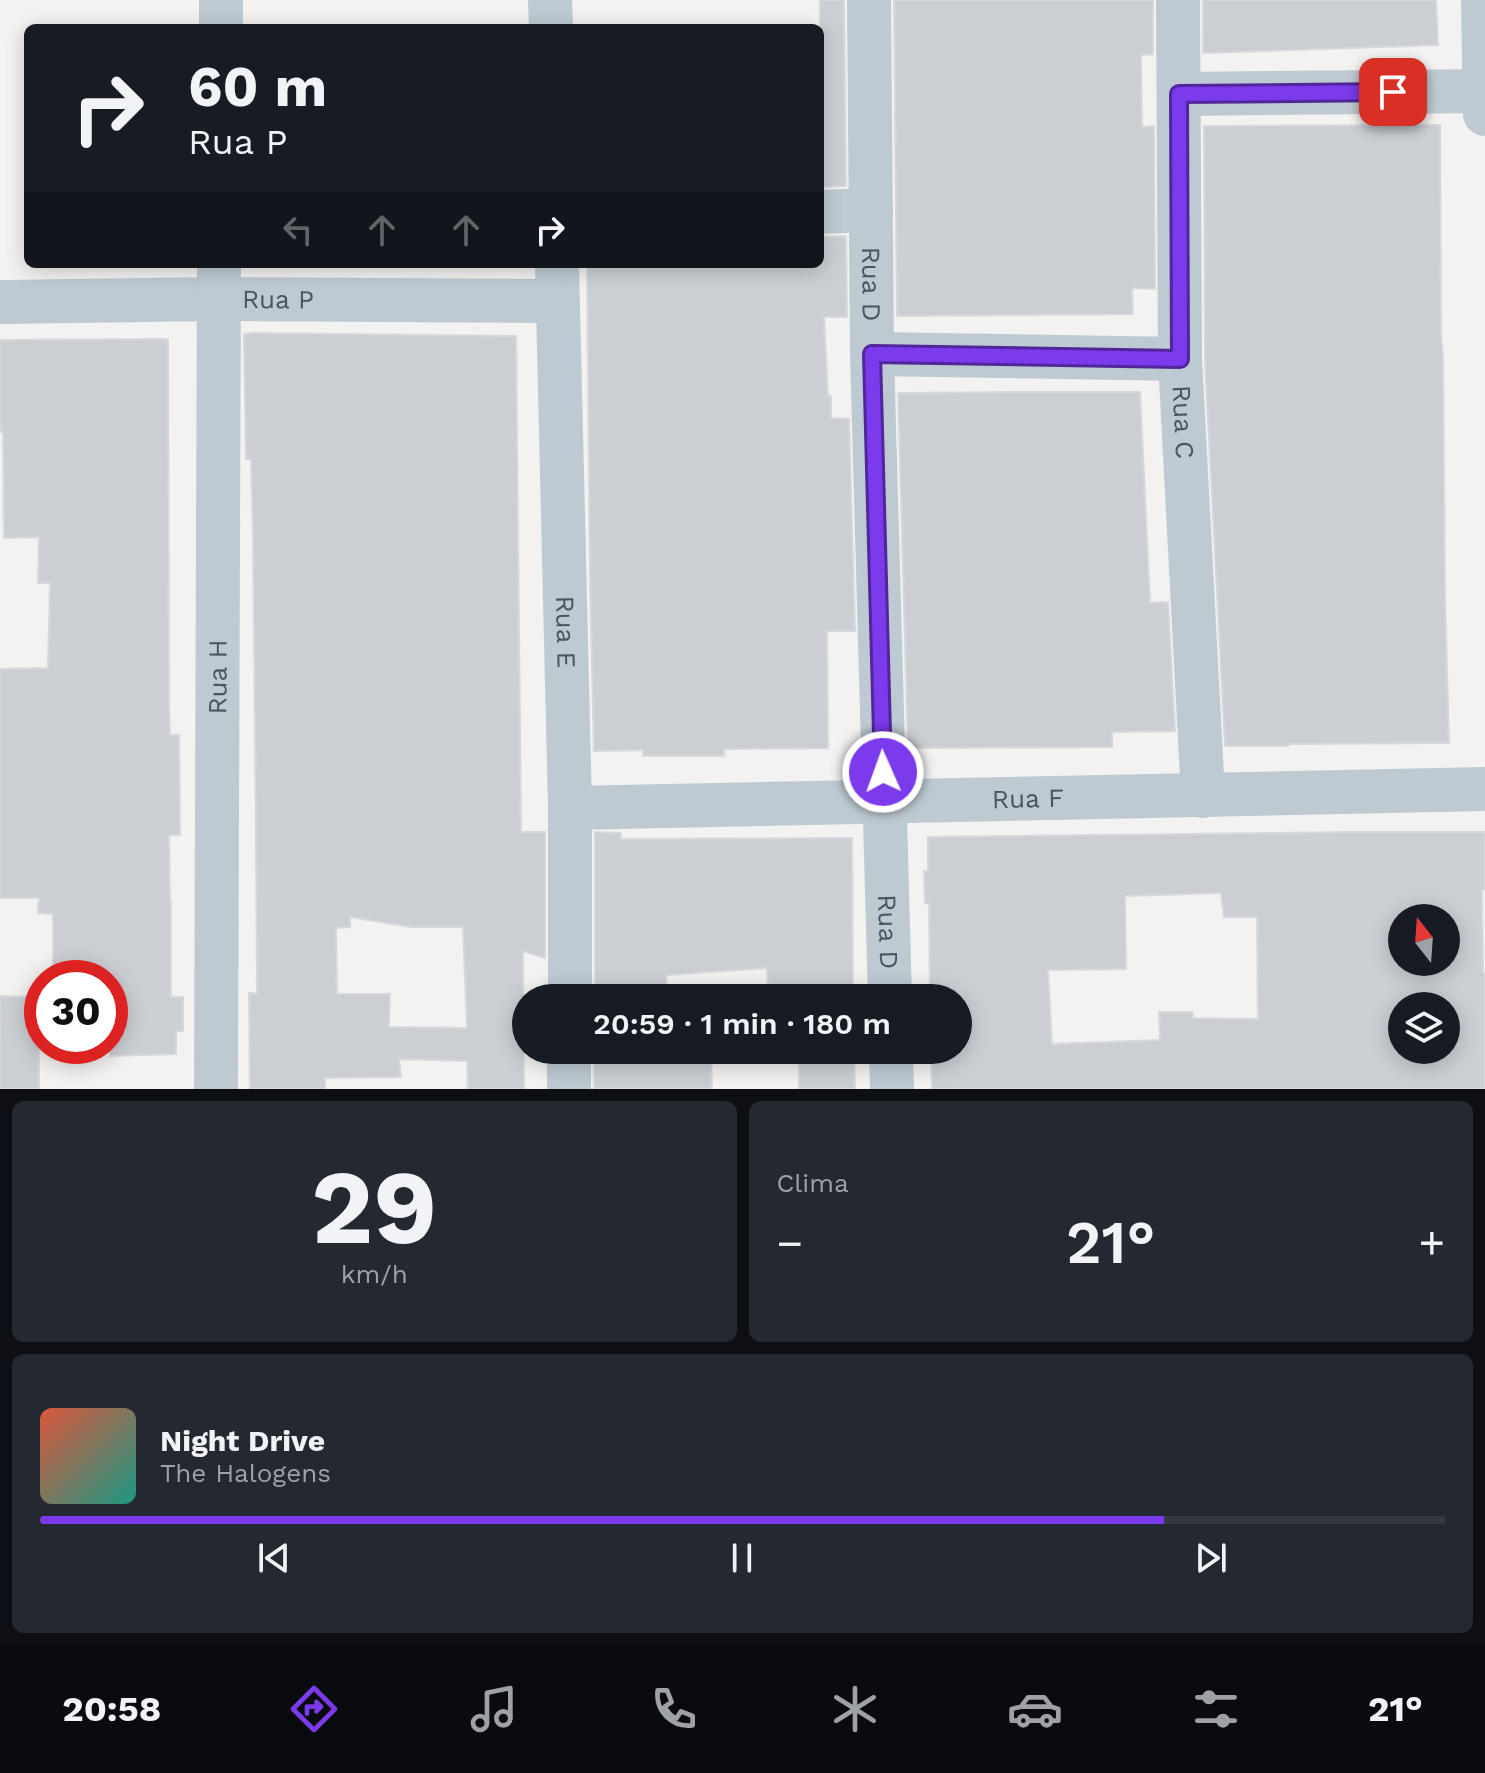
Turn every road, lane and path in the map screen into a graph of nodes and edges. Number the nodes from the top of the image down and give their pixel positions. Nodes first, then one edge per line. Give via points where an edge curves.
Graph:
1 (221, 0) edge
2 (550, 0) edge
3 (869, 0) edge
4 (1178, 0) edge
5 (1483, 0) edge
6 (221, 24) edge
7 (551, 24) edge
8 (1485, 91) edge
9 (1179, 94) junction
10 (1485, 114) edge
11 (871, 210) junction
12 (824, 212) edge
13 (219, 281) edge
14 (557, 282) edge
15 (0, 302) edge
16 (872, 354) junction
17 (1180, 359) junction
18 (1485, 789) edge
19 (1203, 796) junction
20 (884, 801) junction
21 (570, 808) junction
22 (570, 984) edge
23 (890, 984) edge
24 (569, 1064) edge
25 (891, 1064) edge
26 (216, 1089) edge
27 (569, 1089) edge
28 (892, 1089) edge

1 - 6 street
2 - 7 street
3 - 11 street, Rua D
4 - 9 street, Rua C
5 - 8 street
8 - 9 street
8 - 10 street
9 - 17 street, Rua C
11 - 12 street
11 - 16 street, Rua D
13 - 14 street, Rua P
13 - 15 street, Rua P
13 - 26 street, Rua H
14 - 21 street, Rua E
16 - 17 street
16 - 20 street, Rua D
17 - 19 street, Rua C
18 - 19 street, Rua F
19 - 20 street, Rua F
20 - 21 street, Rua F
20 - 23 street, Rua D
21 - 22 street, Rua E
24 - 27 street
25 - 28 street

